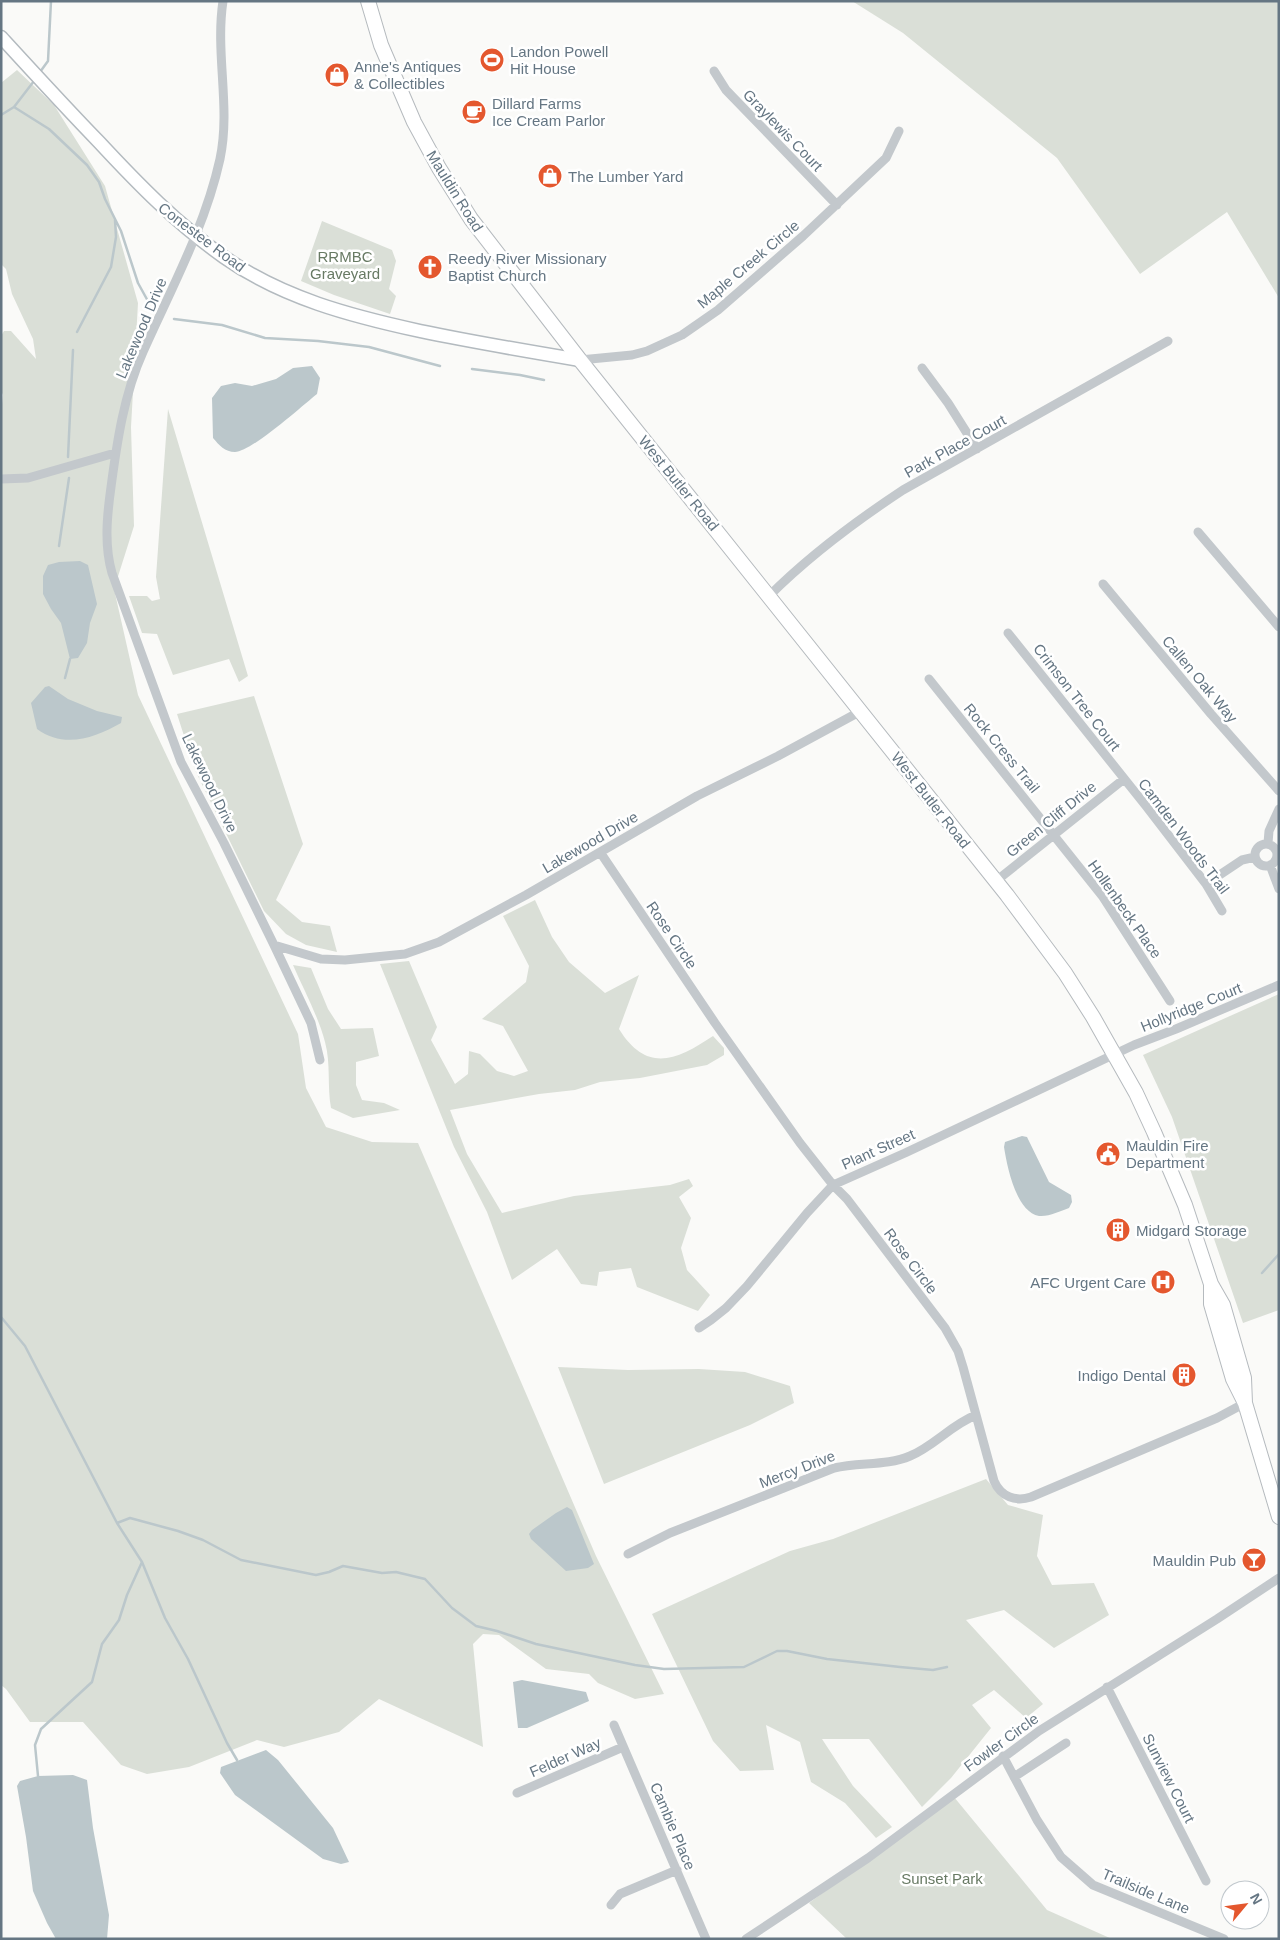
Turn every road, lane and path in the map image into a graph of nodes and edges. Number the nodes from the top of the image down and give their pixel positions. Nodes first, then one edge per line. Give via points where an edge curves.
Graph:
1 (223, 1) edge
2 (368, 1) edge
3 (1, 37) edge
4 (714, 71) dead end
5 (899, 131) dead end
6 (836, 205) junction
7 (195, 235) junction
8 (1168, 341) dead end
9 (580, 360) junction
10 (922, 368) dead end
11 (977, 449) junction
12 (115, 453) junction
13 (1, 479) edge
14 (1198, 532) dead end
15 (1103, 584) dead end
16 (769, 596) junction
17 (1279, 626) edge
18 (1008, 632) dead end
19 (930, 679) dead end
20 (861, 711) junction
21 (1124, 779) junction
22 (1279, 791) edge
23 (1279, 809) edge
24 (1054, 834) junction
25 (1268, 843) junction
26 (600, 852) junction
27 (1255, 857) junction
28 (1270, 865) junction
29 (996, 881) junction
30 (1206, 884) junction
31 (1279, 889) edge
32 (1222, 911) dead end
33 (274, 945) junction
34 (1279, 985) edge
35 (1170, 1001) dead end
36 (1113, 1054) junction
37 (320, 1060) dead end
38 (833, 1185) junction
39 (699, 1328) dead end
40 (1245, 1403) junction
41 (976, 1415) junction
42 (1279, 1517) edge
43 (628, 1554) dead end
44 (1279, 1578) edge
45 (1108, 1687) junction
46 (614, 1725) dead end
47 (1066, 1744) dead end
48 (624, 1747) junction
49 (1004, 1756) junction
50 (1014, 1777) junction
51 (517, 1793) dead end
52 (677, 1870) junction
53 (1206, 1881) dead end
54 (611, 1904) dead end
55 (706, 1939) edge
56 (746, 1939) edge
57 (1224, 1939) edge

1 - 7 street, Lakewood Drive via 220,25 223,141 211,191
2 - 9 main road, Mauldin Road via 399,88 439,168 481,232
3 - 7 main road, Conestee Road via 140,187
4 - 6 street, Graylewis Court via 726,90
5 - 6 street, Maple Creek Circle via 886,158
6 - 9 street, Maple Creek Circle via 741,291 682,336 632,355
7 - 9 main road, Conestee Road via 253,275 329,309 459,339
7 - 12 street, Lakewood Drive via 142,352 128,394
8 - 11 street, Park Place Court
9 - 16 main road, West Butler Road
10 - 11 street
11 - 16 street, Park Place Court via 870,512
12 - 13 street via 28,478
12 - 33 street, Lakewood Drive via 107,536 112,573 181,762
14 - 17 street
15 - 22 street, Callen Oak Way
16 - 20 main road, West Butler Road
18 - 21 street, Crimson Tree Court
19 - 24 street, Rock Cress Trail
20 - 26 street, Lakewood Drive via 697,796
20 - 29 main road, West Butler Road
21 - 24 street, Green Cliff Drive
21 - 30 street, Camden Woods Trail
23 - 25 street via 1269,831
24 - 29 street, Green Cliff Drive
24 - 35 street, Hollenbeck Place via 1103,897
25 - 27 street via 1259,846
25 - 28 street via 1278,852 1277,860
26 - 33 street, Lakewood Drive via 459,932 419,950 345,960 321,959
26 - 38 street, Rose Circle via 715,1023
27 - 28 street via 1262,865
27 - 30 street via 1242,860
28 - 31 street
29 - 36 main road, West Butler Road via 1065,974
30 - 32 street, Camden Woods Trail
33 - 37 street via 311,1023
34 - 36 street, Hollyridge Court
36 - 38 street, Plant Street
36 - 40 main road, West Butler Road via 1136,1093 1171,1169 1211,1284 1223,1305 1244,1378
38 - 39 street, Plant Street via 748,1286
38 - 41 street, Rose Circle via 864,1221 951,1338
40 - 41 street, Rose Circle via 1217,1418 1017,1500 1008,1497 996,1485
40 - 42 main road, West Butler Road
41 - 43 street, Mercy Drive via 910,1456 834,1468
44 - 45 street, Fowler Circle
45 - 49 street, Fowler Circle
45 - 53 street, Sunview Court
46 - 48 street, Cambie Place
47 - 50 street
48 - 51 street, Felder Way
48 - 52 street, Cambie Place
49 - 50 street, Trailside Lane
49 - 56 street, Fowler Circle via 868,1858
50 - 57 street, Trailside Lane via 1061,1857 1093,1885
52 - 54 street via 620,1894
52 - 55 street, Cambie Place

